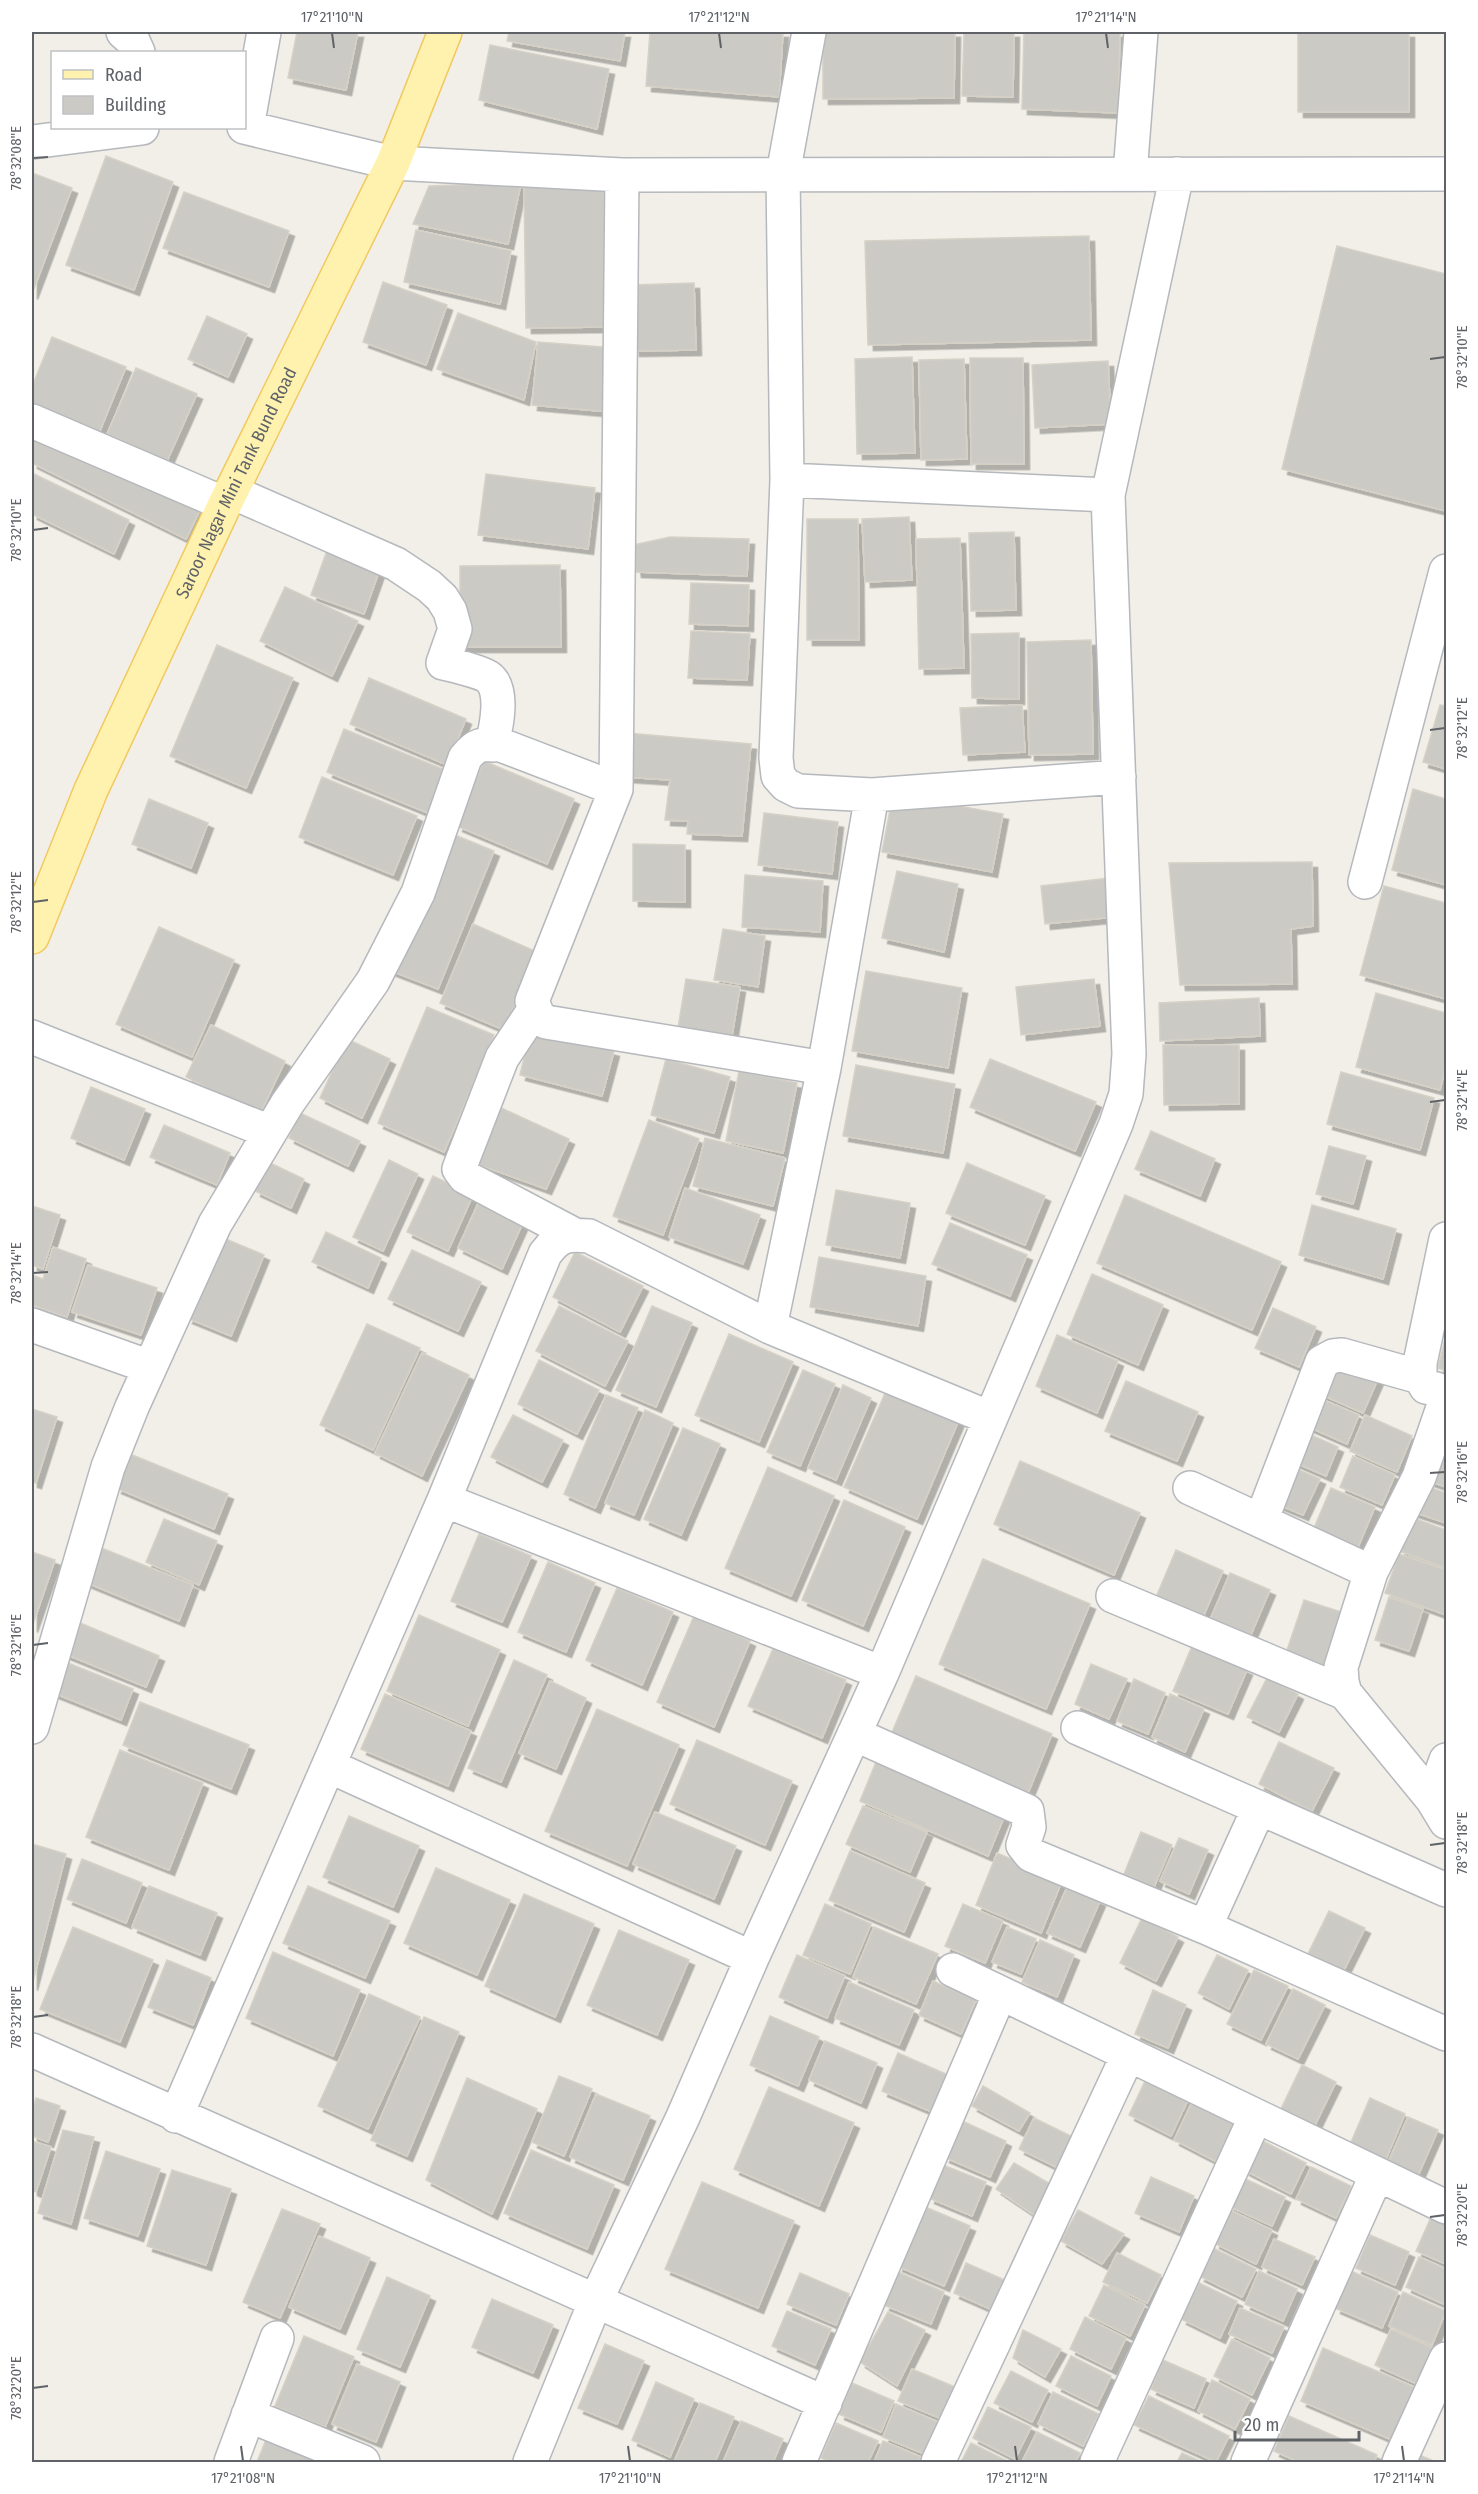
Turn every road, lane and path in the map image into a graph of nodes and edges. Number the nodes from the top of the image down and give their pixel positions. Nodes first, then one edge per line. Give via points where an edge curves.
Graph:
1 (123, 32) edge
2 (264, 32) edge
3 (445, 32) edge
4 (809, 32) edge
5 (1141, 32) edge
6 (138, 51) edge
7 (246, 127) edge
8 (134, 129) edge
9 (32, 142) edge
10 (393, 164) junction
11 (783, 174) junction
12 (1130, 174) junction
13 (1177, 174) junction
14 (1446, 174) edge
15 (622, 175) junction
16 (32, 421) edge
17 (787, 480) junction
18 (1107, 495) junction
19 (229, 498) junction
20 (1446, 571) edge
21 (492, 745) junction
22 (1119, 777) junction
23 (616, 789) junction
24 (872, 795) junction
25 (1365, 882) dead end
26 (32, 937) edge
27 (534, 1010) junction
28 (32, 1037) edge
29 (824, 1068) junction
30 (270, 1132) junction
31 (573, 1234) junction
32 (1446, 1239) edge
33 (32, 1325) edge
34 (770, 1327) junction
35 (150, 1366) junction
36 (1433, 1384) edge
37 (1446, 1399) edge
38 (990, 1418) junction
39 (1190, 1488) dead end
40 (444, 1500) junction
41 (1261, 1521) junction
42 (1371, 1572) junction
43 (1113, 1596) dead end
44 (882, 1673) junction
45 (38, 1681) edge
46 (1345, 1693) junction
47 (32, 1727) edge
48 (1078, 1728) dead end
49 (854, 1734) junction
50 (1446, 1760) edge
51 (329, 1766) junction
52 (1259, 1808) junction
53 (1439, 1811) edge
54 (1446, 1890) edge
55 (1205, 1927) junction
56 (752, 1958) junction
57 (953, 1970) dead end
58 (1000, 1993) junction
59 (1446, 2034) edge
60 (32, 2050) edge
61 (1128, 2055) junction
62 (176, 2116) junction
63 (1256, 2116) junction
64 (1377, 2174) junction
65 (1446, 2207) edge
66 (596, 2300) junction
67 (277, 2338) dead end
68 (1446, 2359) edge
69 (825, 2403) junction
70 (248, 2415) junction
71 (231, 2463) edge
72 (363, 2463) edge
73 (530, 2463) edge
74 (799, 2463) edge
75 (938, 2463) edge
76 (1097, 2463) edge
77 (1248, 2463) edge
78 (1399, 2463) edge

1 - 6 street
2 - 7 street
3 - 10 main road, Saroor Nagar Mini Tank Bund Road
4 - 11 street
5 - 12 street
7 - 10 street
8 - 9 street
10 - 15 street
10 - 19 main road, Saroor Nagar Mini Tank Bund Road
11 - 12 street
11 - 15 street
11 - 17 street
12 - 13 street
13 - 14 street
13 - 18 street
15 - 23 street
16 - 19 street
17 - 18 street
17 - 24 street via 778,776 798,791
18 - 22 street
19 - 21 street via 396,564 442,597 455,629 443,663 488,677 496,688 498,708
19 - 26 main road, Saroor Nagar Mini Tank Bund Road via 91,790
20 - 25 street
21 - 23 street via 501,745
21 - 30 street via 474,747 465,758 418,894 373,981
22 - 24 street
22 - 38 street via 1129,1054 1126,1094
23 - 27 street via 532,1001
24 - 29 street
27 - 29 street via 546,1022
27 - 31 street via 502,1058 459,1169 465,1177
28 - 30 street
29 - 34 street
30 - 35 street via 215,1224
31 - 34 street via 589,1236
31 - 40 street via 556,1239 545,1254
32 - 36 street via 1420,1363
33 - 35 street
34 - 38 street
35 - 45 street via 108,1467
36 - 41 street via 1342,1355 1322,1362
37 - 42 street via 1419,1477
38 - 44 street
39 - 41 street
40 - 44 street
40 - 51 street
41 - 42 street
42 - 46 street via 1341,1666
43 - 46 street
44 - 49 street
45 - 47 street
46 - 53 street
48 - 52 street
49 - 55 street via 1027,1812 1029,1827 1023,1845 1031,1855
49 - 56 street
50 - 53 street
51 - 56 street
51 - 62 street
52 - 54 street
52 - 55 street
55 - 59 street
56 - 66 street via 683,2117
57 - 58 street
58 - 61 street
58 - 69 street
60 - 62 street
61 - 63 street
61 - 75 street
62 - 66 street
63 - 64 street
63 - 76 street
64 - 65 street
64 - 77 street
66 - 69 street
66 - 73 street
67 - 70 street
68 - 78 street
69 - 74 street
70 - 71 street
70 - 72 street

